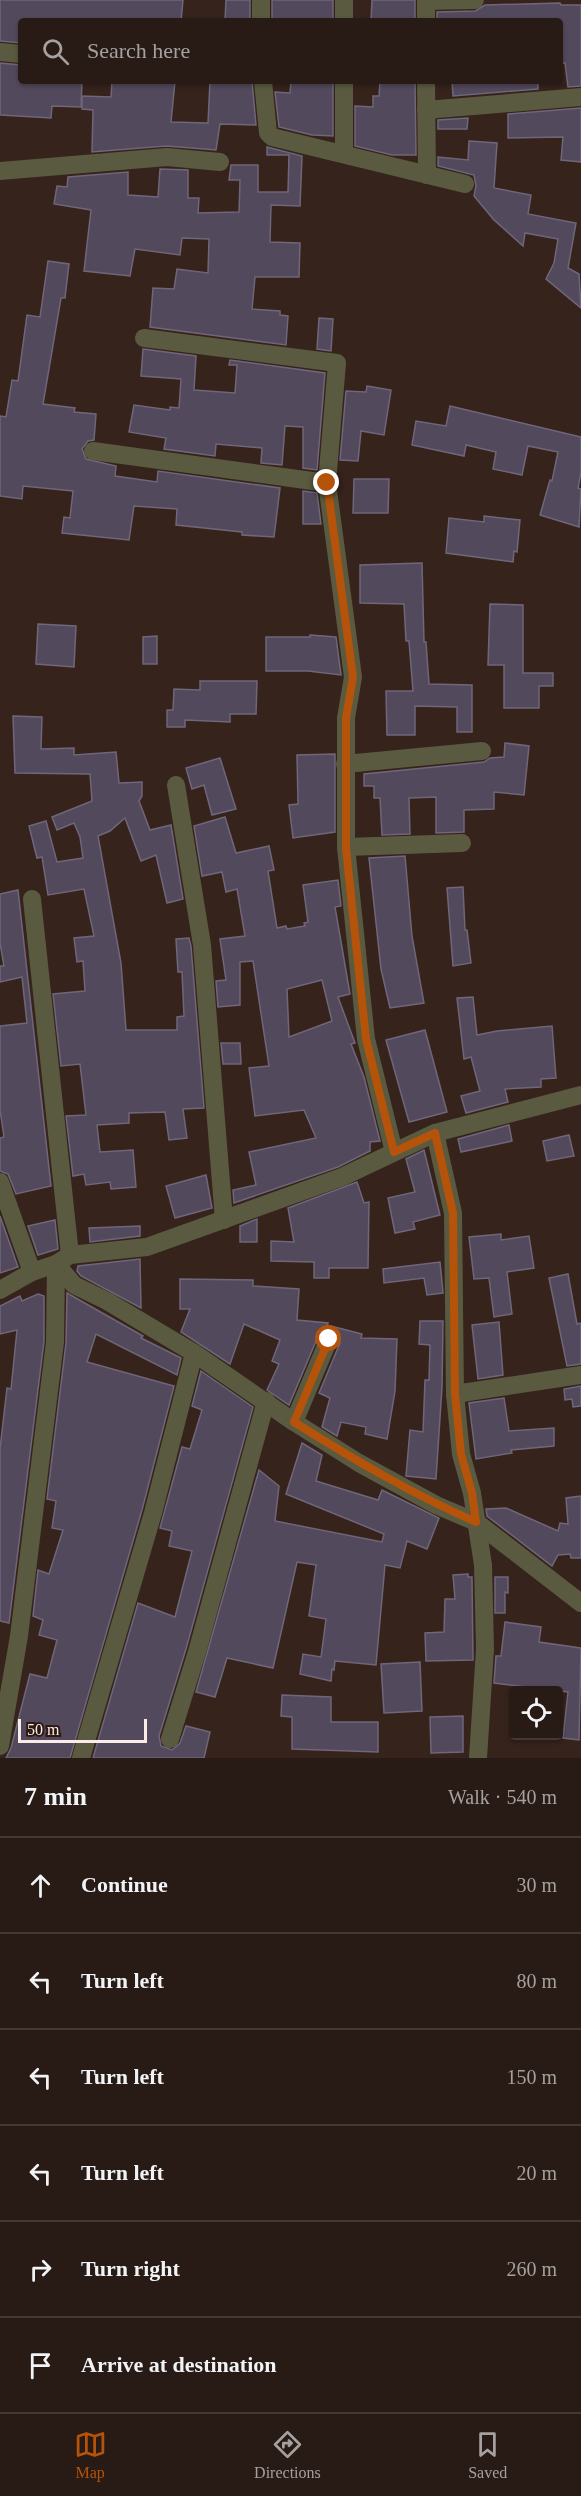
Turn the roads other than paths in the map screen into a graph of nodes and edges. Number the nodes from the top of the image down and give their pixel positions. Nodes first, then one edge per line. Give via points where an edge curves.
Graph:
1 (261, 0) edge
2 (344, 0) edge
3 (475, 0) edge
4 (426, 1) edge
5 (261, 18) edge
6 (344, 18) edge
7 (426, 18) edge
8 (0, 52) edge
9 (18, 54) edge
10 (263, 84) edge
11 (344, 84) edge
12 (426, 84) edge
13 (581, 97) edge
14 (426, 110) junction
15 (344, 154) junction
16 (220, 162) dead end
17 (0, 171) edge
18 (427, 175) junction
19 (465, 184) dead end
20 (144, 338) dead end
21 (93, 451) dead end
22 (327, 483) junction
23 (482, 751) dead end
24 (345, 764) junction
25 (176, 785) dead end
26 (462, 843) dead end
27 (346, 848) junction
28 (32, 899) dead end
29 (581, 1095) edge
30 (435, 1133) junction
31 (394, 1152) junction
32 (0, 1182) edge
33 (224, 1221) junction
34 (63, 1259) junction
35 (32, 1272) junction
36 (0, 1290) edge
37 (329, 1339) dead end
38 (194, 1353) junction
39 (581, 1375) edge
40 (455, 1394) junction
41 (266, 1401) junction
42 (294, 1422) junction
43 (476, 1522) junction
44 (581, 1603) edge
45 (170, 1739) dead end
46 (0, 1746) edge
47 (81, 1758) edge
48 (478, 1758) edge

1 - 5 street
2 - 6 street
3 - 4 street
4 - 7 street
8 - 9 street
10 - 15 street via 268,133 272,137
11 - 15 street
12 - 14 street
13 - 14 street
14 - 18 street
15 - 18 street
16 - 17 street via 167,157
18 - 19 street
20 - 22 street via 337,363
21 - 22 street
22 - 24 street via 353,677 346,718
23 - 24 street
24 - 27 street
25 - 33 street via 202,945
26 - 27 street
27 - 31 street via 366,1039
28 - 34 street
29 - 30 street
30 - 31 street
30 - 40 street via 453,1213
31 - 33 street via 342,1177
32 - 35 street
33 - 34 street via 147,1247
34 - 35 street
34 - 38 street via 74,1285
34 - 46 street via 19,1636
35 - 36 street
37 - 42 street
38 - 41 street
38 - 47 street via 153,1514
39 - 40 street
40 - 43 street via 461,1454
41 - 42 street
41 - 45 street
42 - 43 street via 368,1468
43 - 44 street
43 - 48 street via 483,1565 484,1649

